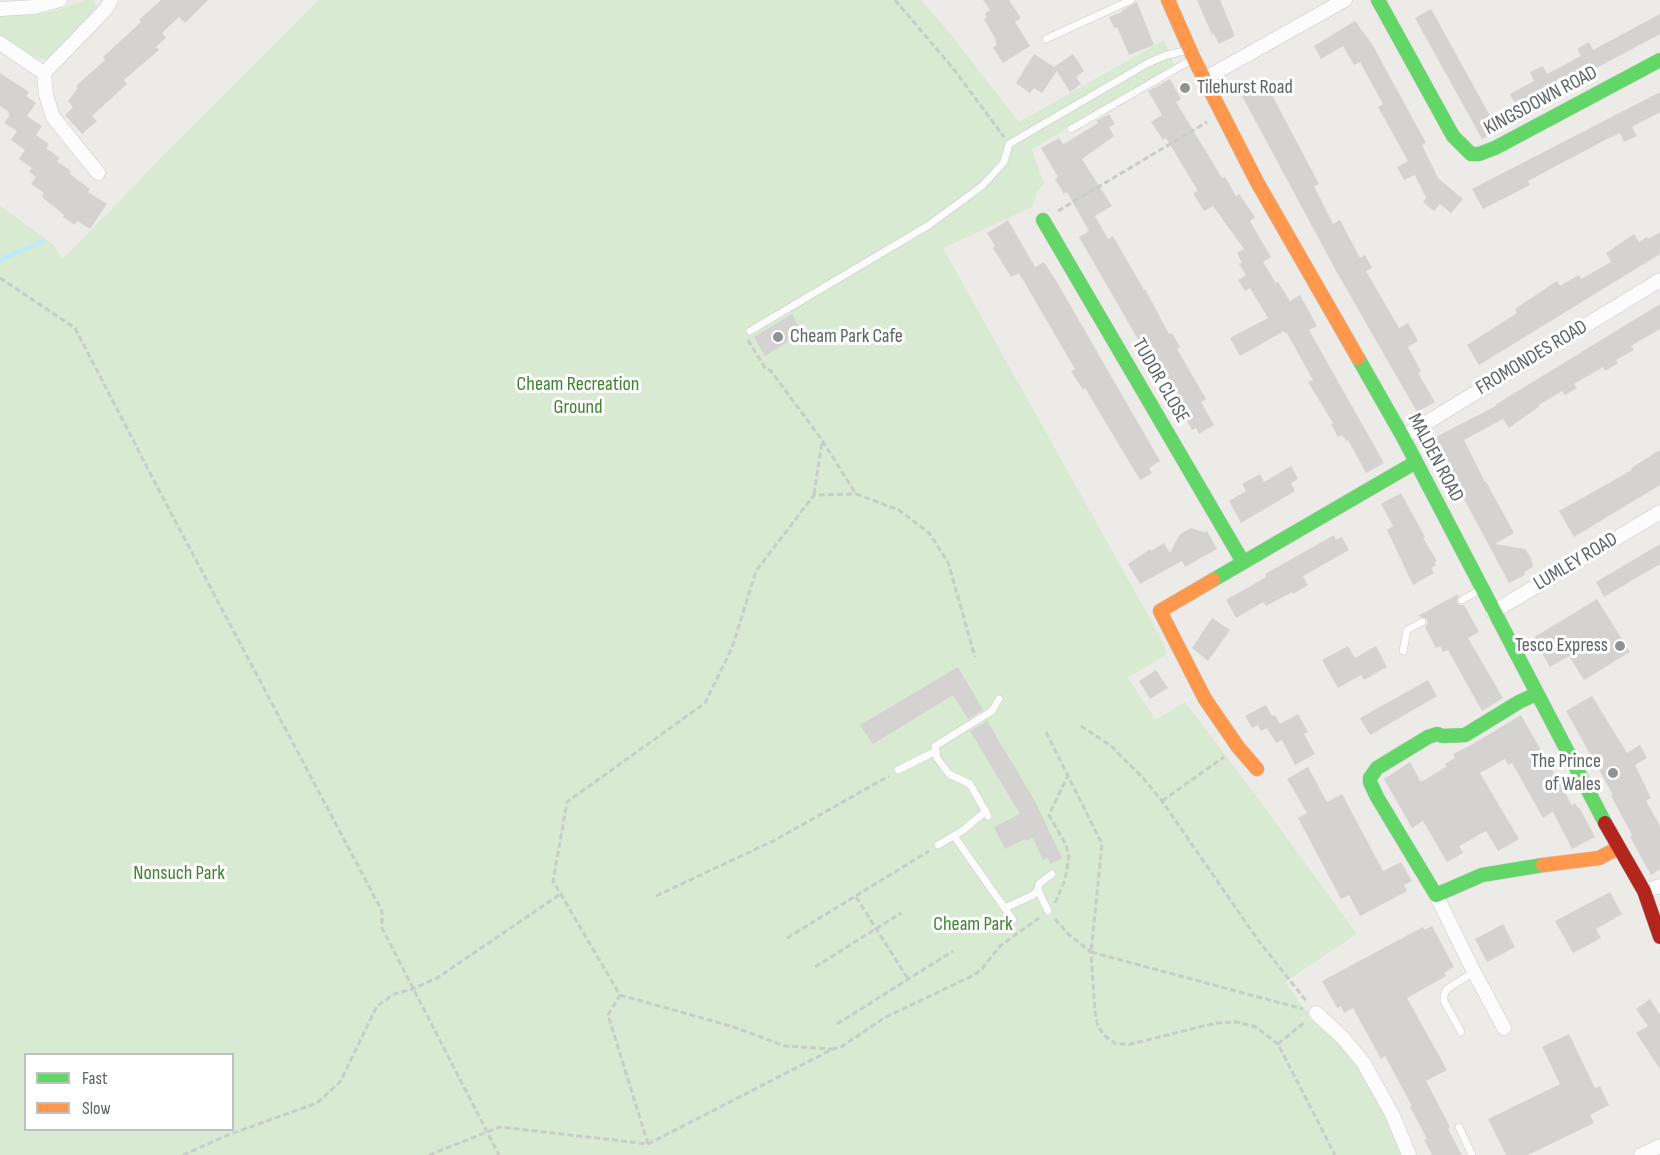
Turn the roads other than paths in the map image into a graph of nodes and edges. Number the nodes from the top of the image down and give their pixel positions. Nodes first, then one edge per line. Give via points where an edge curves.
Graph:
1 (60, 0) edge
2 (111, 0) edge
3 (1131, 0) edge
4 (1168, 0) edge
5 (1345, 0) edge
6 (1378, 0) edge
7 (0, 9) edge
8 (1046, 39) dead end
9 (0, 43) edge
10 (1192, 54) junction
11 (1660, 60) edge
12 (44, 73) junction
13 (1204, 79) junction
14 (1071, 129) dead end
15 (98, 173) dead end
16 (1043, 220) road end
17 (1660, 280) edge
18 (750, 331) road end
19 (1403, 437) junction
20 (1416, 462) junction
21 (1660, 512) edge
22 (1243, 562) junction
23 (1481, 589) junction
24 (1462, 600) dead end
25 (1493, 612) junction
26 (1422, 622) dead end
27 (1403, 651) dead end
28 (1536, 694) junction
29 (999, 699) dead end
30 (936, 751) junction
31 (1257, 769) dead end
32 (898, 770) road end
33 (954, 836) junction
34 (938, 845) road end
35 (1618, 848) junction
36 (1052, 874) dead end
37 (1660, 886) edge
38 (1038, 890) junction
39 (1644, 891) junction
40 (1436, 895) junction
41 (1005, 908) junction
42 (1048, 911) road end
43 (1013, 920) dead end
44 (1660, 937) edge
45 (1474, 972) junction
46 (1316, 1013) road end
47 (1504, 1028) dead end
48 (1461, 1032) dead end
49 (1459, 1127) dead end
50 (1660, 1146) edge
51 (1409, 1155) edge
52 (1472, 1155) edge
53 (1641, 1155) edge

1 - 7 street via 34,7
2 - 12 street
3 - 8 lane
4 - 10 street, MALDEN ROAD
5 - 13 street
6 - 11 street, KINGSDOWN ROAD via 1453,136 1471,154 1495,148
9 - 12 street
10 - 13 street, MALDEN ROAD
10 - 14 lane
10 - 18 lane via 1164,56 1148,63 1009,144 1004,162 982,186 929,225
12 - 15 street via 53,117
13 - 19 street, MALDEN ROAD via 1263,192
16 - 22 street, TUDOR CLOSE
17 - 19 street, FROMONDES ROAD
19 - 20 street, MALDEN ROAD
20 - 22 street
20 - 23 street, MALDEN ROAD
21 - 25 street, LUMLEY ROAD
22 - 31 street via 1158,612 1205,699
23 - 24 lane
23 - 25 street, MALDEN ROAD
25 - 28 street, MALDEN ROAD
26 - 27 lane via 1407,630
28 - 35 street, MALDEN ROAD
28 - 40 street via 1465,735 1428,737 1372,773 1370,782
29 - 30 lane via 992,711 935,746
30 - 32 lane
30 - 33 lane via 949,774 970,784 987,813
33 - 34 lane
33 - 41 lane
35 - 39 street, MALDEN ROAD
35 - 40 street via 1599,858 1482,875
36 - 38 lane via 1039,884
37 - 39 street
38 - 41 lane
38 - 42 lane
39 - 44 street, MALDEN ROAD
40 - 45 street
41 - 43 lane
45 - 47 street
45 - 48 lane via 1444,995
46 - 51 street via 1363,1062
49 - 52 lane
50 - 53 street

